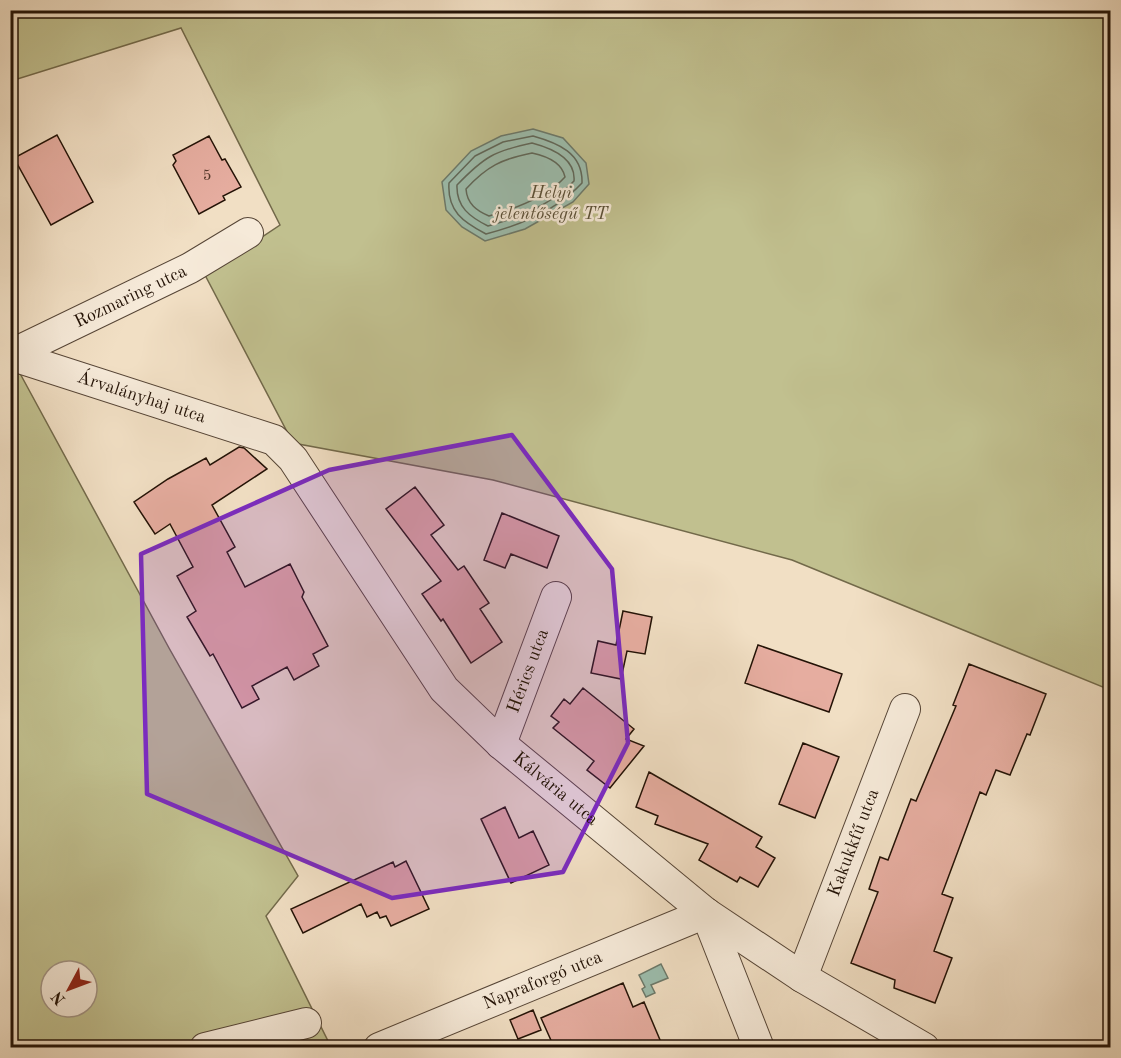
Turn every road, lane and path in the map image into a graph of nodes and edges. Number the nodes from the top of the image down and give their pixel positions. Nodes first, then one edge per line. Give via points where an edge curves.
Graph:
1 (248, 233) dead end
2 (10, 355) edge
3 (274, 440) joint
4 (556, 597) dead end
5 (905, 709) dead end
6 (501, 744) junction
7 (706, 913) junction
8 (802, 977) junction
9 (306, 1023) dead end
10 (205, 1047) edge
11 (379, 1047) edge
12 (759, 1047) edge
13 (924, 1047) edge

1 - 2 street, Rozmaring utca via 190,268
2 - 3 street, Árvalányhaj utca
3 - 6 street, Kálvária utca via 293,459 444,689
4 - 6 street, Hérics utca
5 - 8 street, Kakukkfű utca
6 - 7 street, Kálvária utca
7 - 8 street, Kálvária utca
7 - 11 street, Napraforgó utca
7 - 12 street
8 - 13 street, Kálvária utca
9 - 10 street

